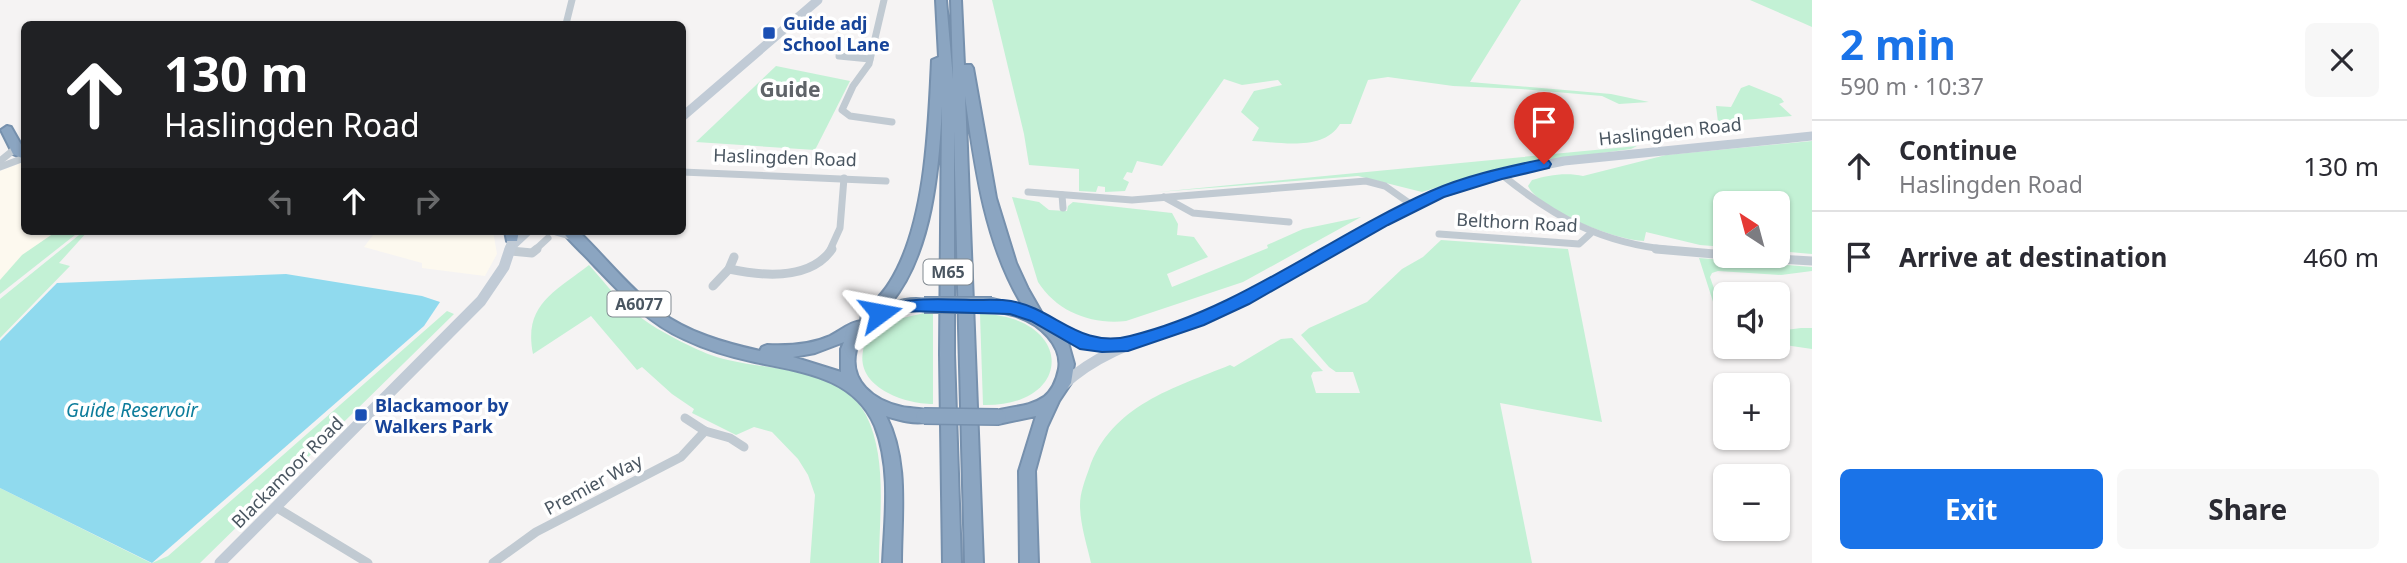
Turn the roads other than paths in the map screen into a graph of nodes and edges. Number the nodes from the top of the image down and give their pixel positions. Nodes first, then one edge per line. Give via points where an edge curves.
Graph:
1 (572, 0) edge
2 (818, 0) edge
3 (884, 0) edge
4 (940, 0) edge
5 (957, 5) edge
6 (567, 21) edge
7 (839, 56) dead end
8 (870, 59) junction
9 (686, 114) edge
10 (869, 119) junction
11 (892, 122) dead end
12 (4, 128) edge
13 (866, 130) dead end
14 (1812, 136) edge
15 (21, 146) edge
16 (21, 148) edge
17 (21, 148) edge
18 (0, 161) edge
19 (0, 167) edge
20 (686, 172) edge
21 (1501, 174) junction
22 (844, 178) junction
23 (886, 181) dead end
24 (1028, 192) dead end
25 (1062, 195) junction
26 (1164, 197) junction
27 (1412, 205) junction
28 (1063, 208) dead end
29 (1289, 222) dead end
30 (1439, 234) dead end
31 (1590, 234) junction
32 (551, 235) edge
33 (579, 235) edge
34 (579, 235) edge
35 (516, 238) edge
36 (532, 253) junction
37 (1713, 255) edge
38 (734, 257) dead end
39 (524, 260) dead end
40 (1790, 260) edge
41 (1812, 261) edge
42 (729, 269) junction
43 (713, 286) dead end
44 (1043, 321) junction
45 (863, 323) junction
46 (1128, 344) junction
47 (1058, 391) junction
48 (860, 393) junction
49 (685, 418) dead end
50 (705, 431) junction
51 (744, 447) dead end
52 (277, 508) junction
53 (220, 563) edge
54 (368, 563) edge
55 (493, 563) edge
56 (892, 563) edge
57 (952, 563) edge
58 (974, 563) edge
59 (1029, 563) edge

1 - 6 street
2 - 9 main road
3 - 8 street
4 - 45 highway via 936,106 917,231 897,284
4 - 57 highway, M65 via 948,96
5 - 44 highway via 992,206 1014,279
5 - 58 highway, M65
7 - 8 street
8 - 10 street via 842,108 848,115
10 - 11 street
10 - 13 street
12 - 15 highway
14 - 21 main road, Haslingden Road via 1605,156
16 - 18 street
17 - 19 street
20 - 22 street, Haslingden Road
21 - 27 main road, Haslingden Road
21 - 31 street, Belthorn Road via 1535,203
22 - 23 street, Haslingden Road
22 - 42 street via 837,241 823,260 796,273
24 - 25 street
25 - 26 street via 1103,200
25 - 28 street
26 - 27 street via 1366,181 1385,186
26 - 29 street via 1192,212
27 - 46 main road, Haslingden Road via 1244,300
30 - 31 street, Belthorn Road via 1579,244
31 - 37 street, Belthorn Road via 1647,249
32 - 36 street
33 - 45 highway, A6077 via 655,308 700,333 789,352 822,346
34 - 48 highway, A6077 via 621,286 669,326 728,349 818,368
35 - 36 street
35 - 52 main road, Blackamoor Road via 481,301
36 - 39 street
38 - 42 street
40 - 41 street, Belthorn Road
42 - 43 street
44 - 45 highway, A6077, bridge via 1019,309 992,305 925,304 894,307
44 - 46 main road, Haslingden Road via 1087,344
44 - 47 highway via 1066,355 1066,376
45 - 48 highway via 846,357 848,374
46 - 47 main road, Haslingden Road via 1091,361
47 - 48 highway, A6077, bridge via 1028,413 998,417 888,412
47 - 59 highway via 1039,427 1027,471
48 - 56 highway via 881,421 892,454
49 - 50 street
50 - 51 street
50 - 55 street, Premier Way via 681,457 536,532
52 - 53 main road, Blackamoor Road
52 - 54 street

